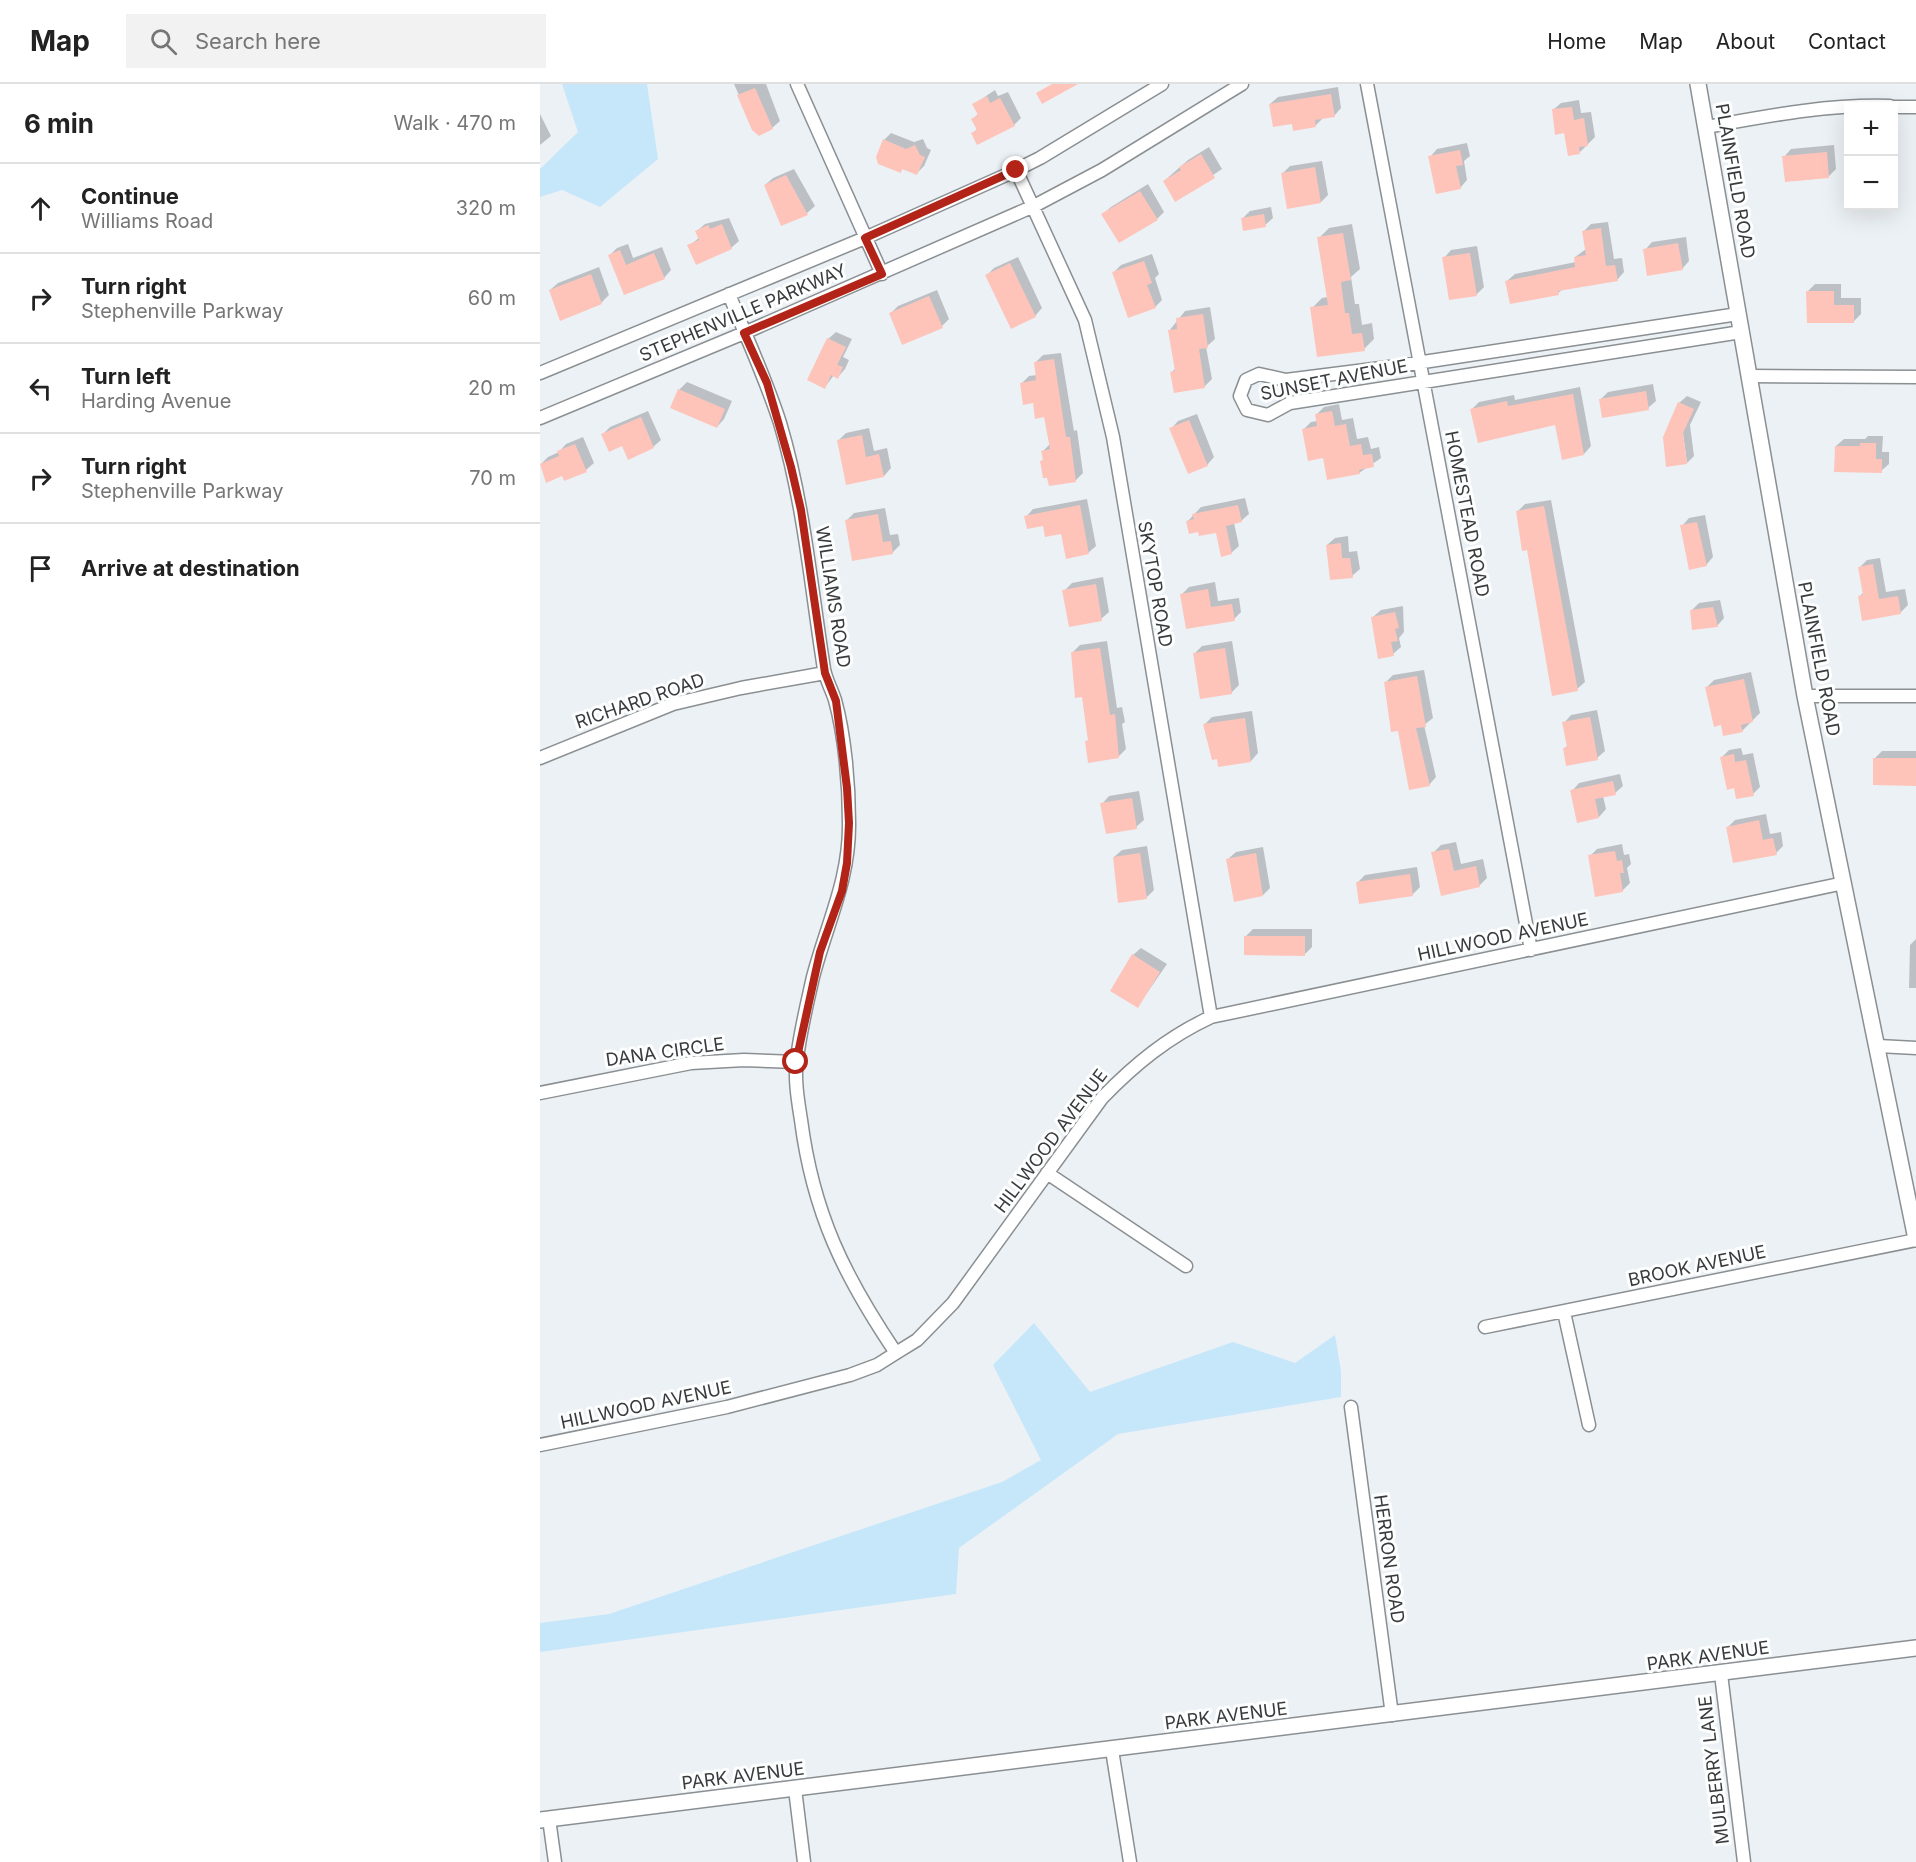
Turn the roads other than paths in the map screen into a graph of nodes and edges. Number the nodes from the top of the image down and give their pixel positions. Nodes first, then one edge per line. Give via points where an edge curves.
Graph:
1 (797, 84) edge
2 (1162, 84) edge
3 (1242, 84) edge
4 (1367, 84) edge
5 (1698, 84) edge
6 (1844, 106) edge
7 (1898, 107) edge
8 (1916, 107) edge
9 (1706, 127) junction
10 (1016, 170) junction
11 (1034, 206) junction
12 (865, 238) junction
13 (882, 274) junction
14 (729, 294) junction
15 (1737, 315) junction
16 (1741, 332) junction
17 (744, 333) junction
18 (1420, 363) junction
19 (540, 373) edge
20 (1749, 376) junction
21 (1916, 377) edge
22 (1423, 381) junction
23 (540, 418) edge
24 (825, 673) junction
25 (1805, 696) junction
26 (1916, 696) edge
27 (540, 758) edge
28 (1844, 884) junction
29 (1531, 950) junction
30 (1211, 1017) junction
31 (1878, 1046) junction
32 (1916, 1048) edge
33 (796, 1062) junction
34 (540, 1093) edge
35 (1047, 1173) junction
36 (1916, 1239) edge
37 (1186, 1266) dead end
38 (1564, 1312) junction
39 (1485, 1327) dead end
40 (896, 1353) junction
41 (1351, 1407) dead end
42 (1589, 1425) dead end
43 (540, 1445) edge
44 (1916, 1648) edge
45 (1721, 1674) junction
46 (1392, 1715) junction
47 (1112, 1750) junction
48 (795, 1789) junction
49 (545, 1820) edge
50 (555, 1862) edge
51 (804, 1862) edge
52 (1130, 1862) edge
53 (1744, 1862) edge

1 - 12 street
2 - 10 street, STEPHENVILLE PARKWAY
3 - 11 street, STEPHENVILLE PARKWAY via 1102,170
4 - 18 street, HOMESTEAD ROAD
5 - 9 street, PLAINFIELD ROAD
6 - 9 street
7 - 8 street
9 - 15 street, PLAINFIELD ROAD
10 - 11 street, SKYTOP ROAD
10 - 12 street, STEPHENVILLE PARKWAY
11 - 13 street, STEPHENVILLE PARKWAY
11 - 30 street, SKYTOP ROAD via 1085,320 1096,358 1113,437
12 - 13 street
12 - 14 street, STEPHENVILLE PARKWAY
13 - 17 street, STEPHENVILLE PARKWAY
14 - 17 street, WILLIAMS ROAD
14 - 19 street, STEPHENVILLE PARKWAY
15 - 16 street, PLAINFIELD ROAD
15 - 18 street, SUNSET AVENUE
16 - 20 street, PLAINFIELD ROAD
16 - 22 street, SUNSET AVENUE
17 - 23 street, STEPHENVILLE PARKWAY
17 - 24 street, WILLIAMS ROAD via 767,383 791,467
18 - 22 street, HOMESTEAD ROAD
18 - 22 street, SUNSET AVENUE via 1286,380 1259,374 1246,380 1240,396 1247,410 1268,415 1290,403
20 - 21 street
20 - 25 street, PLAINFIELD ROAD
22 - 29 street, HOMESTEAD ROAD
24 - 27 street, RICHARD ROAD via 674,704
24 - 33 street, WILLIAMS ROAD via 836,701 846,778 847,863 842,891 820,952
25 - 26 street
25 - 28 street, PLAINFIELD ROAD
28 - 29 street, HILLWOOD AVENUE
28 - 31 street, PLAINFIELD ROAD
29 - 30 street, HILLWOOD AVENUE
30 - 35 street, HILLWOOD AVENUE via 1162,1044 1126,1072 1101,1098
31 - 32 street
31 - 36 street, PLAINFIELD ROAD
33 - 34 street, DANA CIRCLE via 690,1063
33 - 40 street, WILLIAMS ROAD via 804,1145 820,1213 862,1304
35 - 37 street
35 - 40 street, HILLWOOD AVENUE via 953,1303 917,1340
36 - 38 street, BROOK AVENUE
38 - 39 street, BROOK AVENUE
38 - 42 street
40 - 43 street, HILLWOOD AVENUE via 850,1375 738,1404
41 - 46 street, HERRON ROAD
44 - 45 street, PARK AVENUE
45 - 46 street, PARK AVENUE
45 - 53 street, MULBERRY LANE
46 - 47 street, PARK AVENUE
47 - 48 street, PARK AVENUE
47 - 52 street
48 - 49 street, PARK AVENUE
48 - 51 street
49 - 50 street

